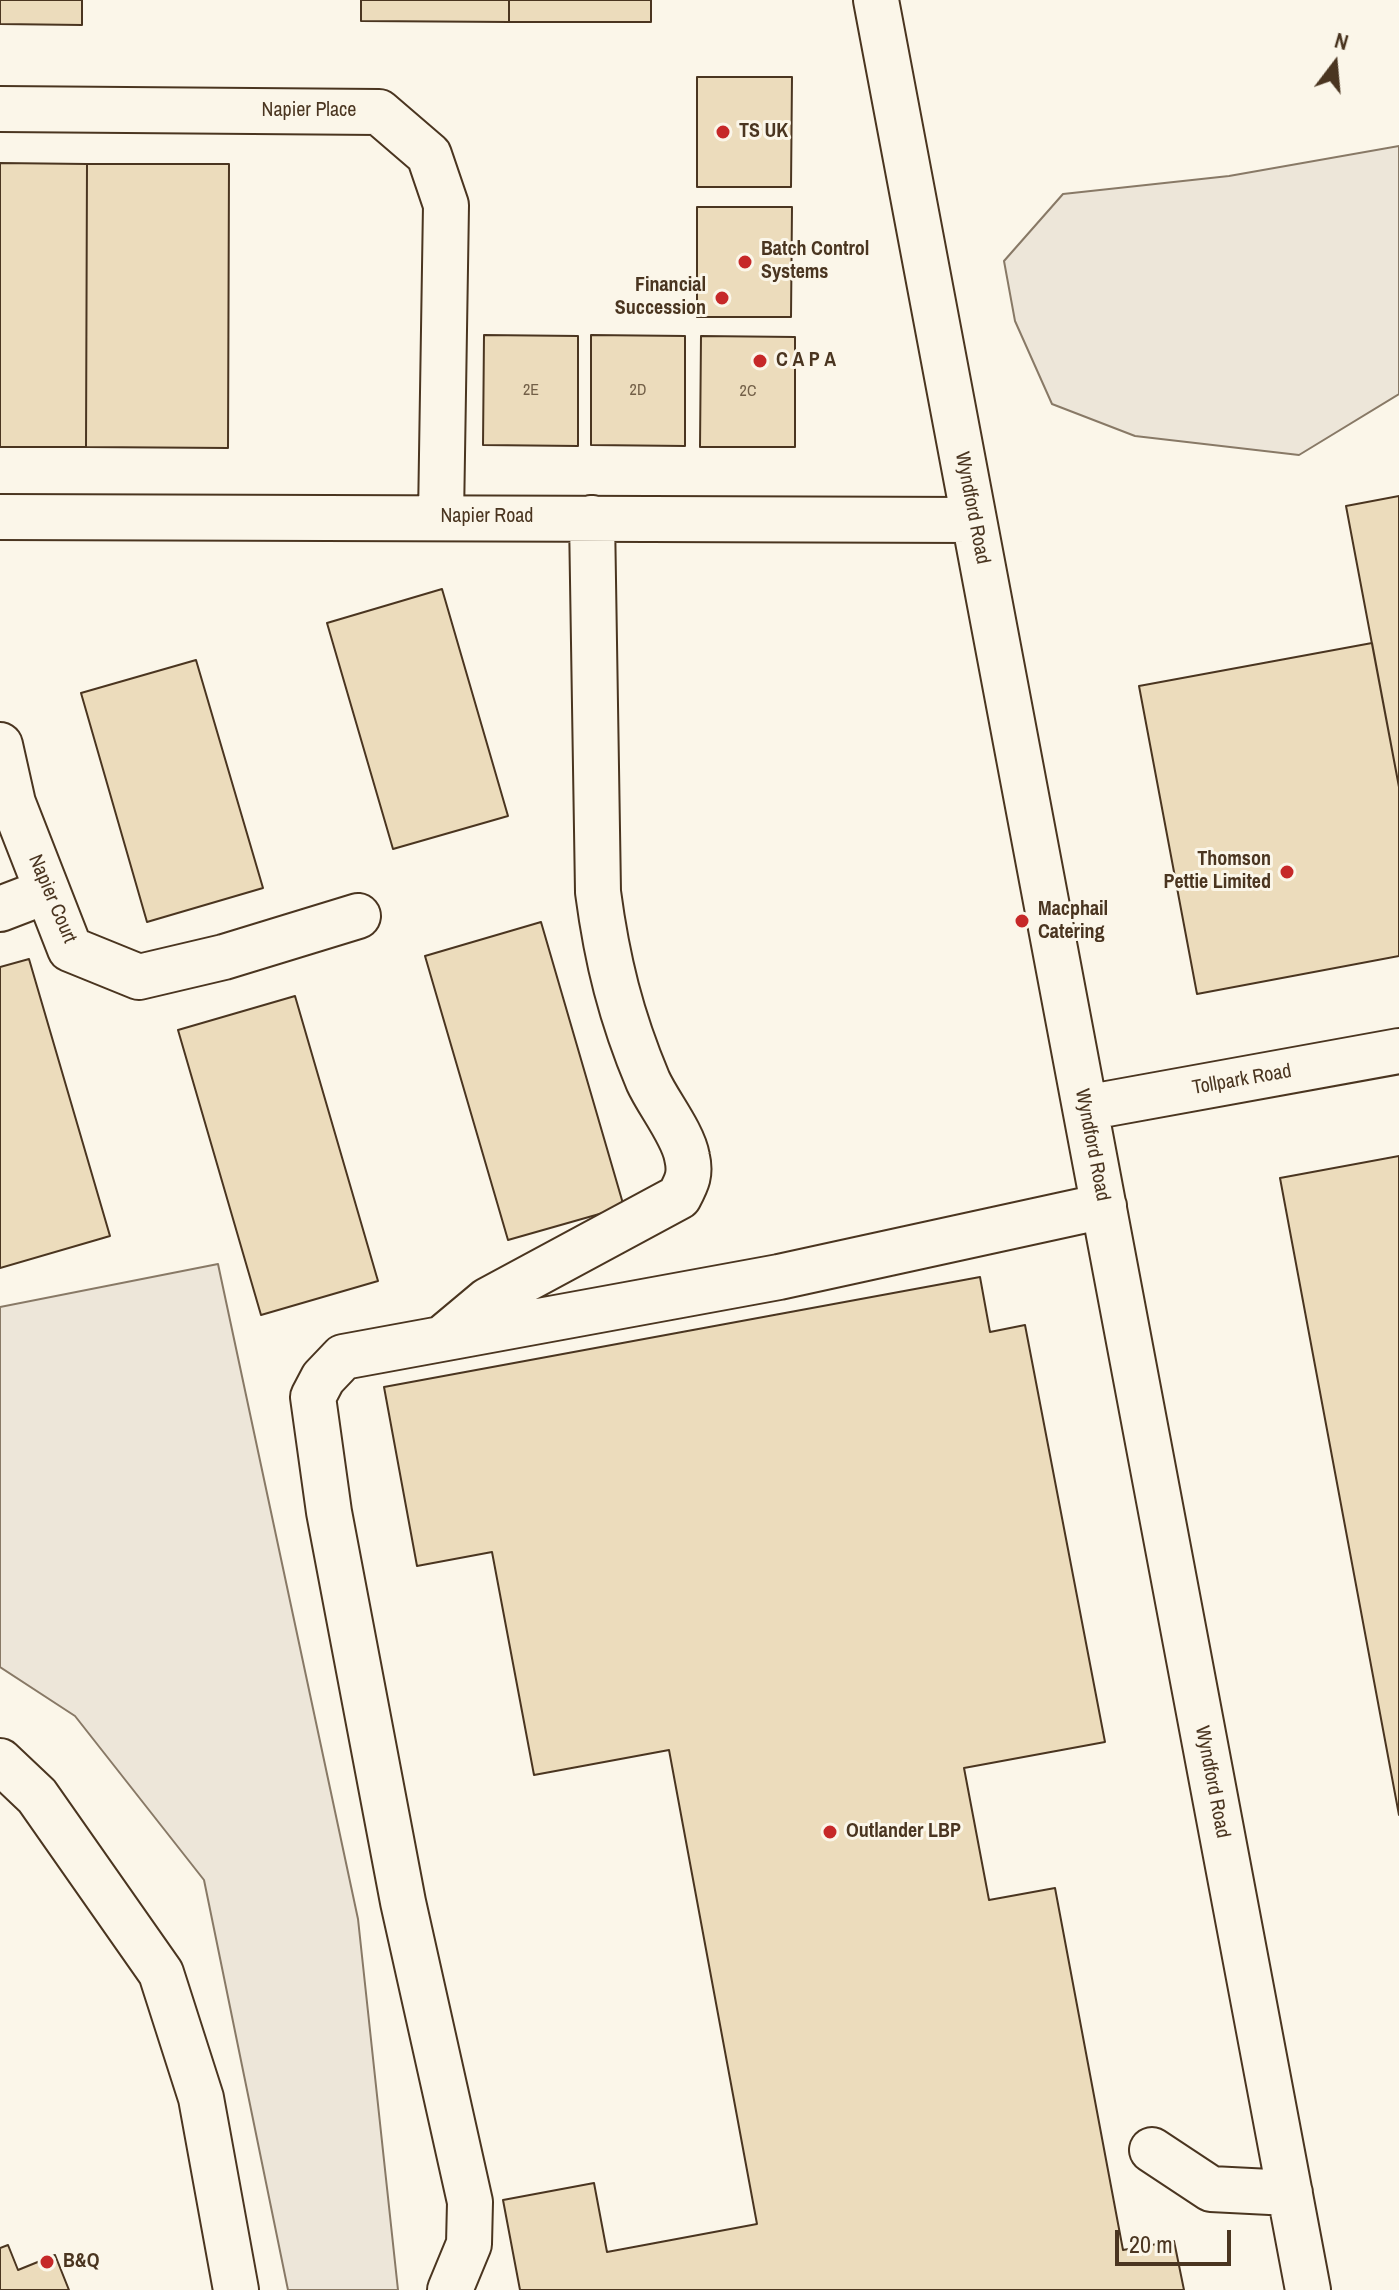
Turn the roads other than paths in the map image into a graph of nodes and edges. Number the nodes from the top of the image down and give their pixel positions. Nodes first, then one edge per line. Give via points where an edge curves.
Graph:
1 (876, 0) edge
2 (0, 109) edge
3 (0, 517) edge
4 (441, 517) junction
5 (592, 518) junction
6 (974, 520) junction
7 (0, 745) edge
8 (47, 891) junction
9 (0, 909) edge
10 (358, 916) dead end
11 (1399, 1051) edge
12 (1085, 1108) junction
13 (1104, 1206) junction
14 (440, 1340) junction
15 (0, 1761) edge
16 (1152, 2150) dead end
17 (1290, 2193) junction
18 (236, 2290) edge
19 (450, 2290) edge
20 (1308, 2290) edge

1 - 6 street, Wyndford Road
2 - 4 street, Napier Place via 379,112 429,155 446,205
3 - 4 street, Napier Road
4 - 5 street, Napier Road
5 - 6 street, Napier Road
5 - 14 street via 598,892 605,948 624,1025 660,1108 687,1153 690,1176 679,1197 488,1300
6 - 12 street, Wyndford Road
7 - 8 street, Napier Court via 13,803
8 - 9 street
8 - 10 street, Napier Court via 70,949 139,977
11 - 12 street, Tollpark Road
12 - 13 street, Wyndford Road
13 - 14 street via 779,1277
13 - 17 street, Wyndford Road
14 - 19 street via 343,1357 313,1397 329,1512 403,1902 470,2202 469,2244
15 - 18 street via 37,1796 161,1973 201,2098
16 - 17 street via 1211,2189
17 - 20 street, Wyndford Road

